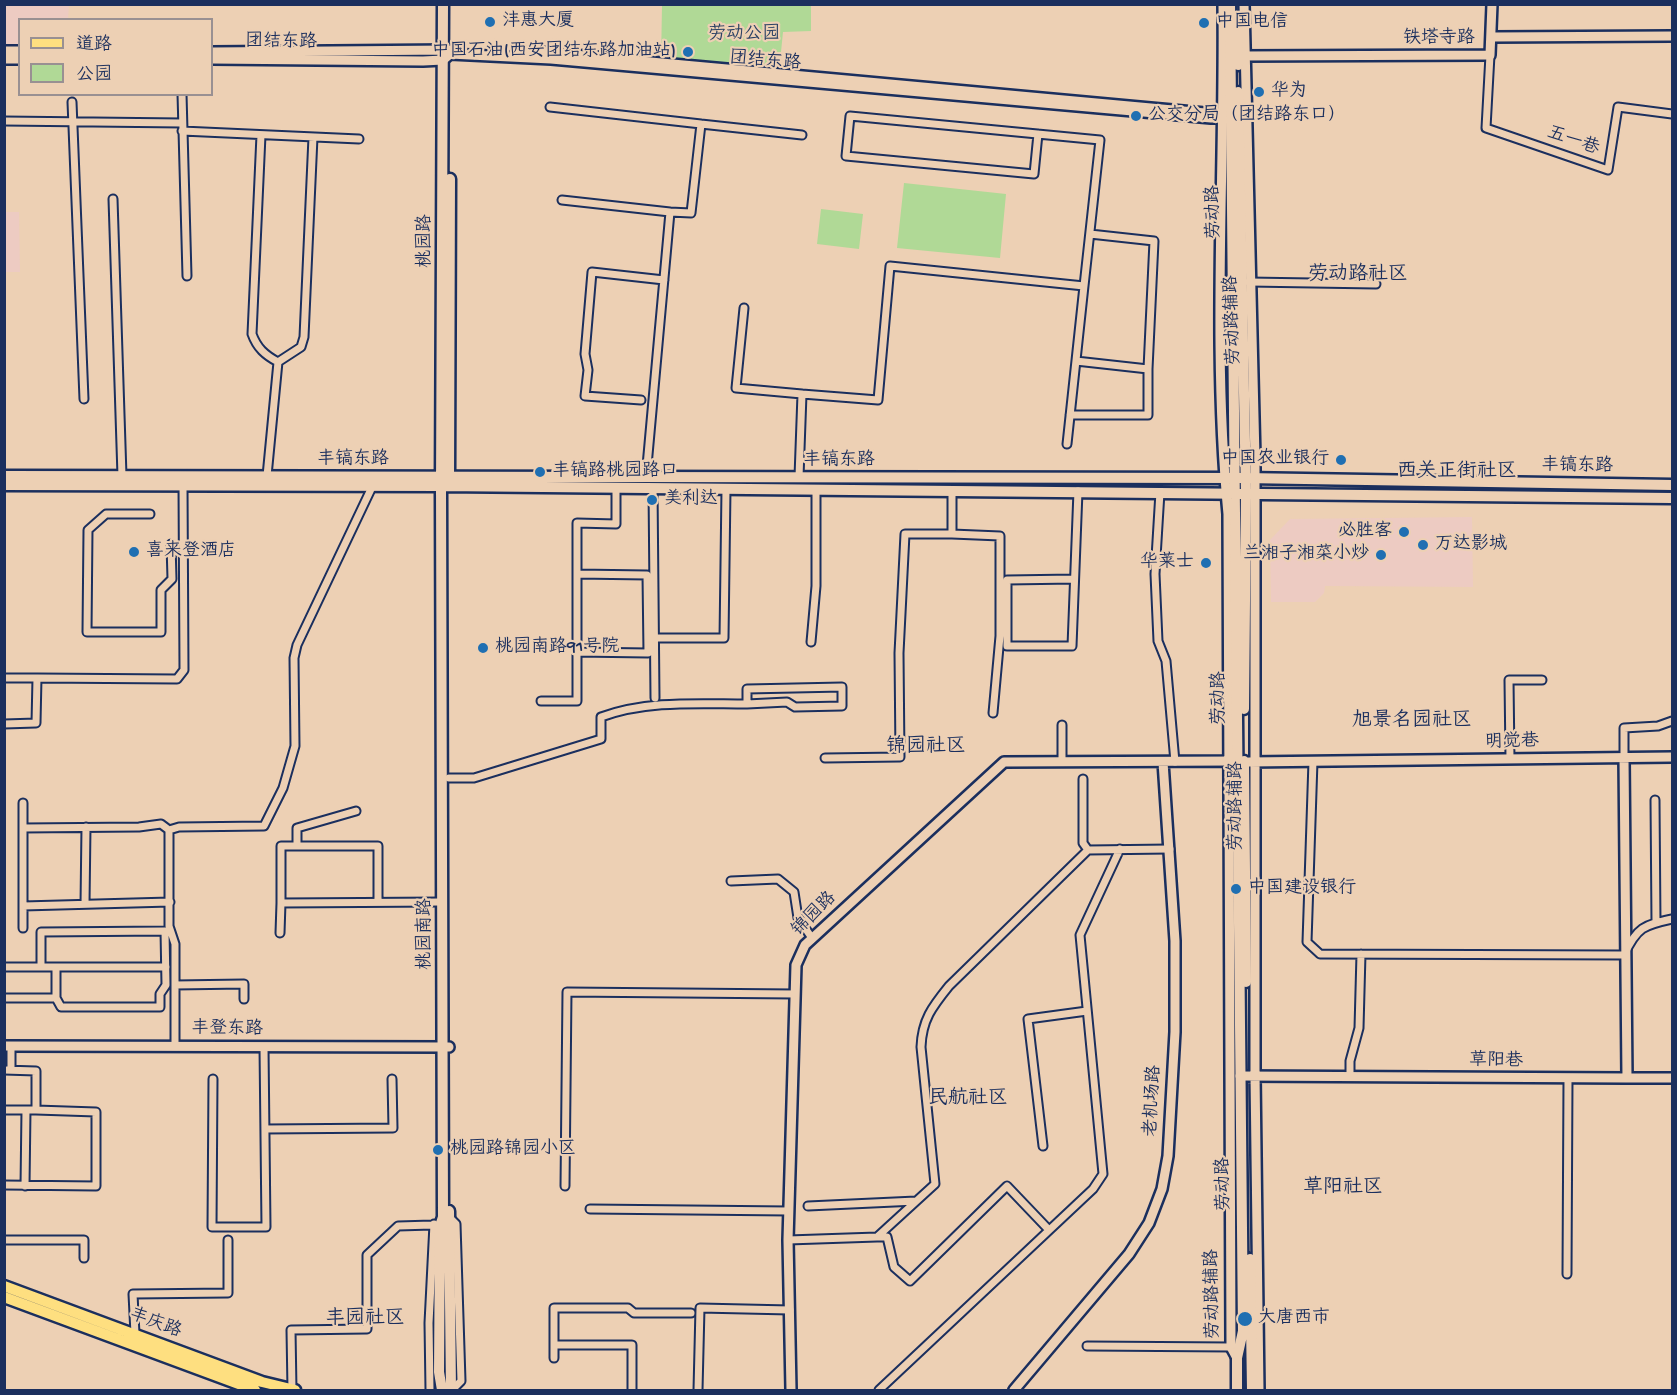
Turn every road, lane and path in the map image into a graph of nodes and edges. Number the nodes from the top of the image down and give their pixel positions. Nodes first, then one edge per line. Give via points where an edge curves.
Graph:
1 (443, 4) edge
2 (450, 4) edge
3 (1223, 4) edge
4 (1230, 4) edge
5 (1237, 4) edge
6 (1244, 4) edge
7 (1492, 4) edge
8 (1492, 36) junction
9 (1672, 36) edge
10 (213, 52) edge
11 (446, 54) junction
12 (1490, 55) junction
13 (1234, 57) junction
14 (213, 59) edge
15 (182, 96) edge
16 (72, 102) dead end
17 (550, 107) dead end
18 (1672, 114) edge
19 (1234, 118) junction
20 (4, 121) edge
21 (72, 121) junction
22 (182, 123) junction
23 (701, 124) junction
24 (182, 132) junction
25 (1038, 134) junction
26 (261, 135) junction
27 (802, 135) dead end
28 (314, 137) junction
29 (359, 139) dead end
30 (113, 199) dead end
31 (562, 200) dead end
32 (670, 212) junction
33 (1090, 234) junction
34 (187, 276) dead end
35 (664, 280) junction
36 (1249, 282) junction
37 (1376, 284) dead end
38 (1084, 286) junction
39 (744, 308) dead end
40 (1076, 361) junction
41 (278, 362) junction
42 (1148, 369) junction
43 (802, 394) junction
44 (84, 399) dead end
45 (641, 400) dead end
46 (1070, 415) junction
47 (1067, 444) dead end
48 (4, 476) edge
49 (122, 476) junction
50 (267, 476) junction
51 (646, 477) junction
52 (800, 477) junction
53 (1239, 479) junction
54 (183, 480) junction
55 (445, 481) junction
56 (4, 485) edge
57 (373, 485) junction
58 (1672, 485) edge
59 (616, 488) junction
60 (653, 488) junction
61 (726, 489) junction
62 (816, 489) junction
63 (952, 490) junction
64 (1078, 491) junction
65 (1160, 492) junction
66 (1240, 493) junction
67 (1672, 498) edge
68 (150, 514) dead end
69 (952, 534) junction
70 (171, 544) dead end
71 (577, 574) junction
72 (1074, 579) junction
73 (654, 638) junction
74 (811, 642) dead end
75 (577, 652) junction
76 (4, 678) edge
77 (38, 678) junction
78 (1542, 680) dead end
79 (655, 698) dead end
80 (541, 701) dead end
81 (747, 704) junction
82 (993, 713) dead end
83 (1672, 721) edge
84 (4, 724) edge
85 (1062, 725) dead end
86 (1672, 757) edge
87 (825, 758) dead end
88 (1624, 758) junction
89 (1510, 759) junction
90 (1062, 762) junction
91 (1163, 762) junction
92 (1175, 762) junction
93 (1241, 762) junction
94 (1313, 762) junction
95 (449, 778) junction
96 (1083, 779) dead end
97 (1655, 800) dead end
98 (23, 803) dead end
99 (356, 811) dead end
100 (23, 828) junction
101 (86, 828) junction
102 (169, 830) junction
103 (297, 846) junction
104 (1120, 849) junction
105 (1170, 849) junction
106 (1088, 850) junction
107 (731, 881) dead end
108 (170, 902) junction
109 (378, 902) junction
110 (442, 902) junction
111 (281, 903) junction
112 (85, 904) junction
113 (23, 906) junction
114 (1672, 919) edge
115 (1656, 923) junction
116 (23, 928) dead end
117 (280, 933) dead end
118 (812, 938) junction
119 (1361, 954) junction
120 (1624, 955) junction
121 (4, 967) edge
122 (41, 967) junction
123 (166, 967) junction
124 (56, 968) junction
125 (175, 985) junction
126 (795, 994) junction
127 (4, 998) edge
128 (56, 998) junction
129 (244, 999) dead end
130 (1087, 1011) junction
131 (8, 1046) edge
132 (175, 1046) junction
133 (264, 1047) junction
134 (446, 1047) junction
135 (8, 1070) edge
136 (1247, 1075) junction
137 (1350, 1077) junction
138 (1627, 1078) junction
139 (1672, 1078) edge
140 (213, 1079) dead end
141 (392, 1079) dead end
142 (1568, 1079) junction
143 (4, 1110) edge
144 (26, 1110) junction
145 (36, 1110) junction
146 (265, 1129) junction
147 (1043, 1146) dead end
148 (4, 1185) edge
149 (25, 1186) junction
150 (565, 1186) dead end
151 (917, 1201) junction
152 (808, 1206) dead end
153 (590, 1209) dead end
154 (789, 1211) junction
155 (446, 1217) junction
156 (432, 1225) junction
157 (1049, 1230) junction
158 (877, 1237) junction
159 (4, 1240) edge
160 (228, 1240) dead end
161 (788, 1240) junction
162 (84, 1258) dead end
163 (1567, 1274) dead end
164 (4, 1286) edge
165 (4, 1297) edge
166 (789, 1310) junction
167 (691, 1313) dead end
168 (135, 1334) junction
169 (554, 1345) junction
170 (1087, 1346) dead end
171 (1231, 1347) junction
172 (554, 1358) dead end
173 (1237, 1358) junction
174 (255, 1390) edge
175 (294, 1390) edge
176 (430, 1390) edge
177 (442, 1390) edge
178 (452, 1390) edge
179 (632, 1390) edge
180 (698, 1390) edge
181 (791, 1390) edge
182 (879, 1390) edge
183 (1014, 1390) edge
184 (1237, 1390) edge
185 (1252, 1390) edge
186 (1258, 1390) edge

1 - 11 main road, 桃园路
2 - 11 main road, 桃园路
3 - 13 street
4 - 13 main road, 劳动路
5 - 13 main road, 劳动路
6 - 13 street
7 - 8 street
8 - 9 street, 铁塔寺路
8 - 12 street, 铁塔寺路
10 - 11 street
11 - 14 street, 团结东路
11 - 19 street, 团结东路 via 551,59
11 - 55 main road, 桃园路
12 - 13 street, 铁塔寺路
12 - 18 street, 五一巷 via 1486,128 1608,170 1618,107
13 - 19 main road, 劳动路
15 - 22 street
16 - 21 street
17 - 23 street
19 - 36 street, 劳动路辅路
19 - 53 main road, 劳动路
20 - 21 street
21 - 22 street
21 - 44 street
22 - 24 street
23 - 27 street
23 - 32 street via 691,213
24 - 26 street
24 - 34 street
25 - 25 street via 850,116 846,156 1034,174
25 - 33 street via 1100,140
26 - 28 street
26 - 41 street via 252,334 264,354
28 - 29 street
28 - 41 street via 304,338 301,347
30 - 49 street
31 - 32 street
32 - 35 street
33 - 38 street
33 - 42 street via 1154,241
35 - 45 street via 592,272 585,396
35 - 51 street
36 - 37 street
36 - 53 street, 劳动路辅路
38 - 40 street
38 - 43 street via 890,266 878,400
39 - 43 street via 736,388
40 - 42 street
40 - 46 street
41 - 50 street
42 - 46 street via 1148,415
43 - 52 street
46 - 47 street
48 - 49 main road, 丰镐东路
49 - 54 main road, 丰镐东路
50 - 54 main road, 丰镐东路
50 - 55 main road, 丰镐东路
51 - 52 main road, 丰镐东路
51 - 55 main road, 丰镐东路
52 - 53 main road, 丰镐东路
53 - 58 main road, 丰镐东路
53 - 66 main road, 劳动路
53 - 66 street, 劳动路辅路
54 - 56 main road, 丰镐东路
54 - 57 main road, 丰镐东路
54 - 77 street via 184,670 177,679
55 - 57 main road, 丰镐东路
55 - 59 main road, 丰镐东路
55 - 95 main road, 桃园南路
55 - 110 main road, 桃园南路
57 - 102 street via 297,645 295,746 283,788 264,826 179,826
59 - 60 main road, 丰镐东路
59 - 71 street via 616,524 577,523
60 - 61 main road, 丰镐东路
60 - 73 street
61 - 62 main road, 丰镐东路
61 - 73 street via 724,638
62 - 63 main road, 丰镐东路
62 - 74 street via 816,586
63 - 64 main road, 丰镐东路
63 - 69 street
64 - 65 main road, 丰镐东路
64 - 72 street
65 - 66 main road, 丰镐东路
65 - 92 street via 1155,574 1158,641 1166,661
66 - 67 main road, 丰镐东路
66 - 93 main road, 劳动路
66 - 93 street, 劳动路辅路
68 - 70 street via 106,514 88,530 87,633 161,632 161,590 172,579
69 - 82 street via 1000,536 1000,636
69 - 87 street via 905,534 899,653 900,757
71 - 75 street
71 - 75 street via 647,574 648,653
72 - 72 street via 1072,646 1007,646 1007,580
73 - 79 street
75 - 80 street via 577,701
76 - 77 street
77 - 84 street via 36,723
78 - 89 street via 1509,680
81 - 81 street via 747,688 842,687 842,706
81 - 95 street via 649,705 621,710 601,717 601,739 474,778
83 - 88 street via 1624,728
85 - 90 street
86 - 88 street, 明觉巷
88 - 89 street, 明觉巷
88 - 120 street
89 - 94 street, 明觉巷
90 - 91 street, 锦园路
90 - 118 street, 锦园路 via 1004,762
91 - 92 street, 锦园路
91 - 105 street, 老机场路
92 - 93 street, 锦园路
93 - 94 street, 明觉巷
93 - 136 main road, 劳动路
93 - 136 street, 劳动路辅路
93 - 171 street, 劳动路辅路
94 - 119 street via 1307,942 1320,954
95 - 134 main road, 桃园南路
96 - 106 street via 1083,843
97 - 115 street
98 - 100 street
99 - 103 street via 297,828
100 - 101 street
100 - 113 street
101 - 102 street via 160,824
101 - 112 street
102 - 108 street
103 - 109 street via 378,846
103 - 111 street via 281,846
104 - 105 street
104 - 106 street
104 - 130 street via 1080,935
105 - 183 street, 老机场路 via 1175,1032 1162,1189 1149,1223 1130,1254
106 - 151 street via 949,986 922,1026 935,1184
107 - 118 street via 778,879 794,892 798,918
108 - 112 street
108 - 125 street
109 - 110 street
109 - 111 street
110 - 134 main road, 桃园南路
111 - 117 street
112 - 113 street
113 - 116 street
114 - 115 street
115 - 120 street via 1644,925
118 - 126 street, 锦园路 via 796,965
119 - 120 street
119 - 137 street via 1359,1028
120 - 138 street
121 - 122 street
122 - 123 street via 41,932 165,931
122 - 124 street
123 - 124 street
123 - 128 street via 160,1008 61,1006
124 - 128 street
125 - 129 street via 244,984
125 - 132 street
126 - 150 street via 567,992
126 - 154 street, 锦园路
127 - 128 street
130 - 147 street via 1028,1019
130 - 157 street via 1102,1174 1093,1189
131 - 132 street, 丰登东路
131 - 135 street
132 - 133 street, 丰登东路
133 - 134 street, 丰登东路
133 - 146 street
134 - 155 main road, 桃园南路
135 - 145 street via 36,1071
136 - 137 street, 草阳巷
136 - 173 main road, 劳动路 via 1243,1331
136 - 185 main road, 劳动路
136 - 186 street, 劳动路辅路
137 - 142 street, 草阳巷
138 - 139 street, 草阳巷
138 - 142 street, 草阳巷
140 - 146 street via 212,1227 266,1227
141 - 146 street via 393,1128
142 - 163 street
143 - 144 street
144 - 145 street
144 - 149 street
145 - 149 street via 96,1112 96,1186
148 - 149 street
151 - 152 street
151 - 158 street
153 - 154 street
154 - 161 street, 锦园路
155 - 156 street
155 - 177 main road, 桃园南路 via 440,1226
155 - 178 main road, 桃园南路
156 - 175 street via 398,1226 367,1255 367,1329 291,1330
156 - 176 street
157 - 158 street via 1007,1186 910,1281 894,1267 887,1237
157 - 182 street
158 - 161 street
159 - 162 street via 84,1240
160 - 168 street via 228,1293 133,1294
161 - 166 street, 锦园路
164 - 168 main road, 丰庆路
165 - 174 main road, 丰庆路
166 - 180 street via 700,1308
166 - 181 street, 锦园路
167 - 169 street via 554,1308
168 - 175 main road, 丰庆路 via 262,1382
169 - 172 street
169 - 179 street via 632,1345
170 - 171 street
171 - 173 street, 劳动路辅路
173 - 184 main road, 劳动路

